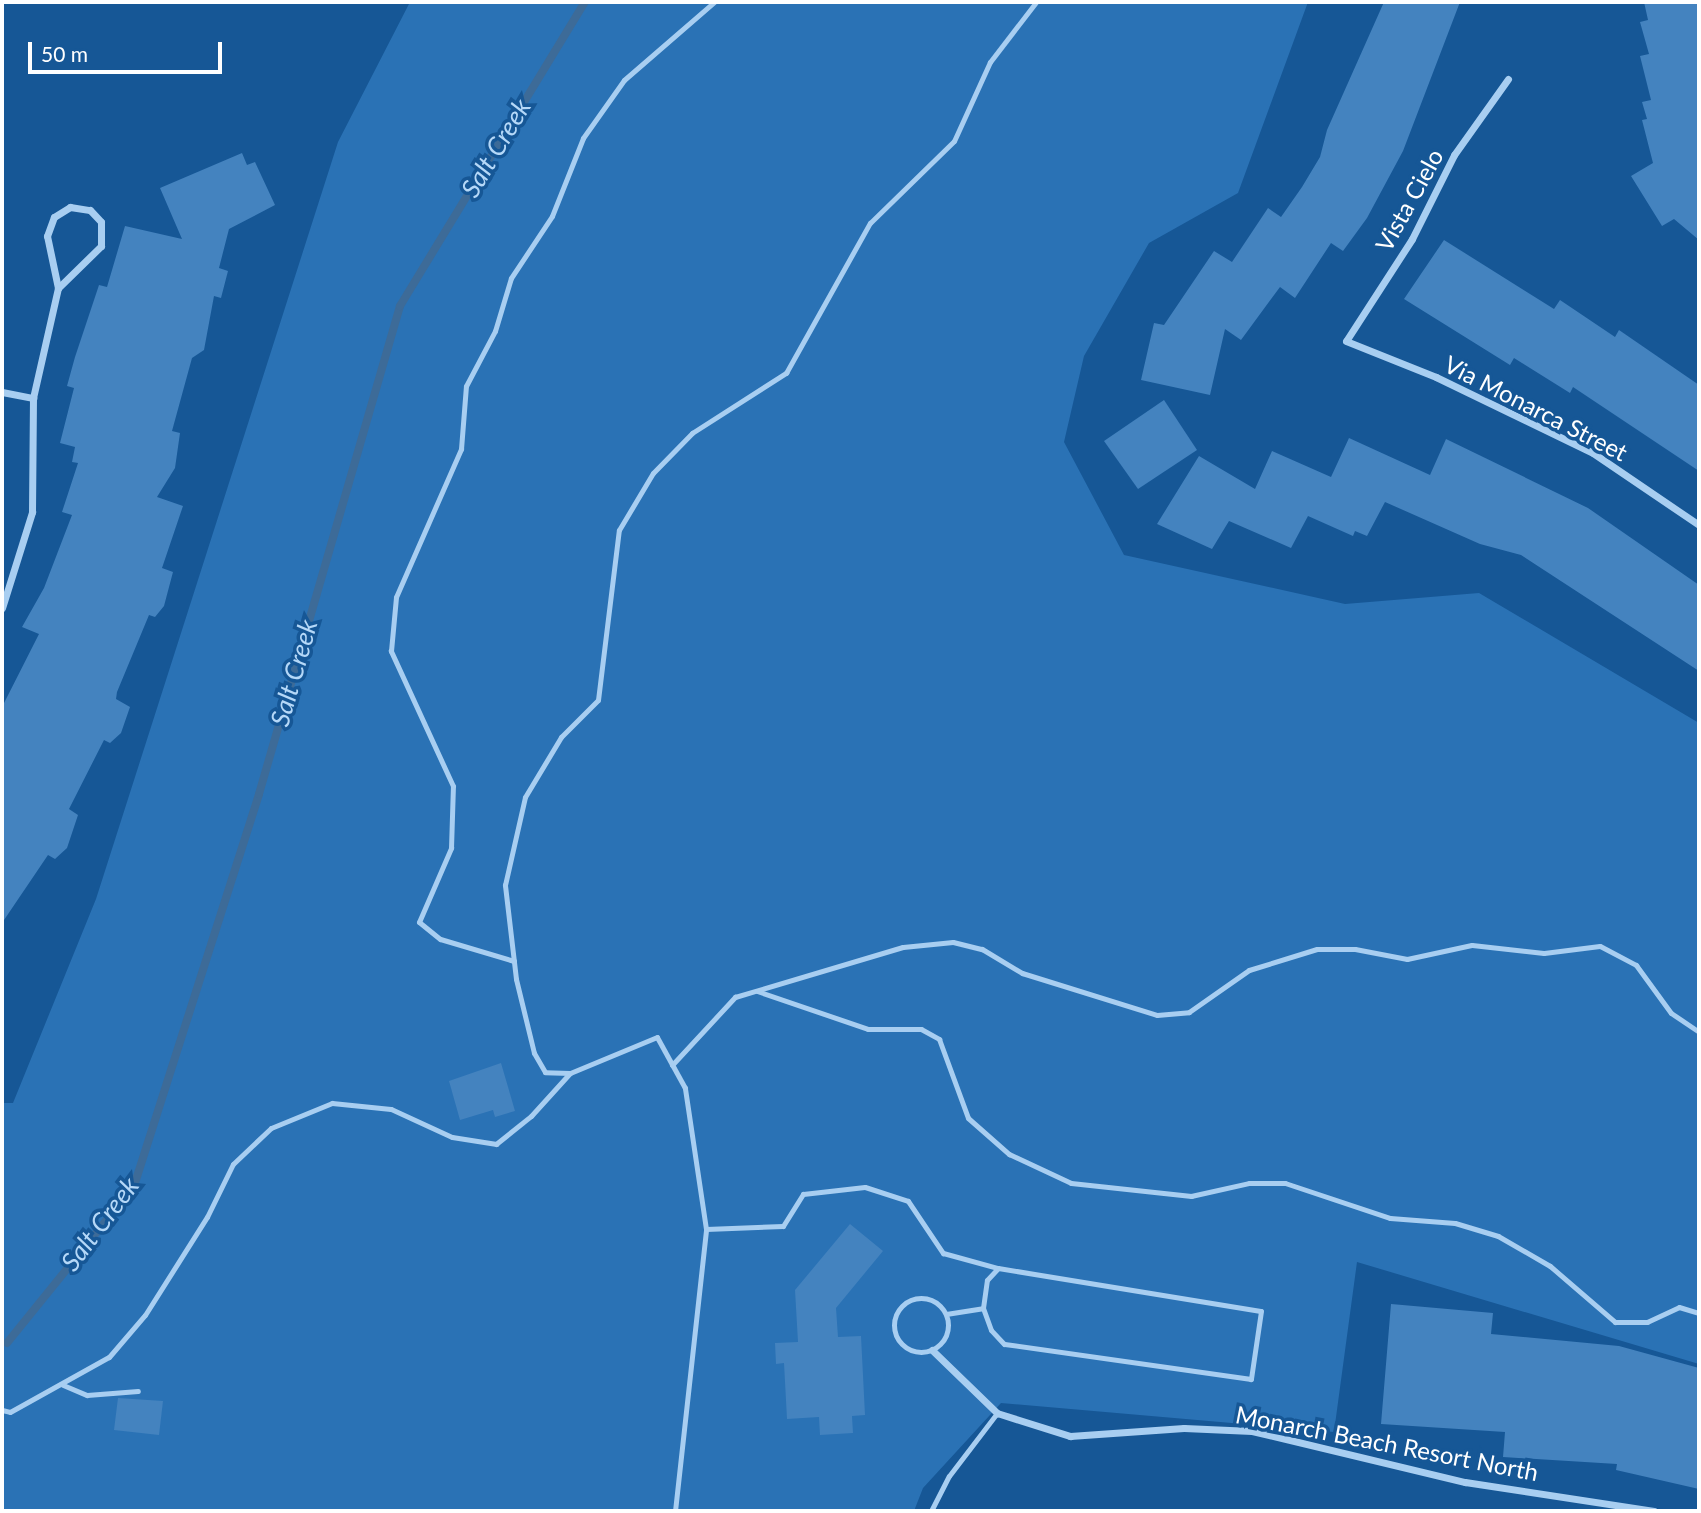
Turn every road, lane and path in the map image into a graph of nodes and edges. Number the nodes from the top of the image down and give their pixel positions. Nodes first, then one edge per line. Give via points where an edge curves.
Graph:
1 (714, 2) edge
2 (1036, 2) edge
3 (1508, 79) dead end
4 (58, 288) junction
5 (1346, 341) joint
6 (2, 392) edge
7 (33, 398) junction
8 (1699, 526) edge
9 (2, 608) edge
10 (514, 961) junction
11 (757, 990) junction
12 (1699, 1032) edge
13 (672, 1065) junction
14 (570, 1073) junction
15 (706, 1229) junction
16 (998, 1268) junction
17 (983, 1308) junction
18 (1699, 1313) edge
19 (946, 1314) junction
20 (932, 1350) junction
21 (63, 1385) junction
22 (138, 1391) dead end
23 (2, 1410) edge
24 (996, 1413) junction
25 (675, 1511) edge
26 (931, 1511) edge
27 (1654, 1511) edge

1 - 10 lane via 624,80 583,138 552,216 511,278 495,331 466,386 461,449 396,597 391,651 453,786 451,848 419,922 440,939
2 - 10 lane via 990,62 954,141 870,223 786,373 692,433 653,473 619,530 598,700 561,737 525,797 505,885
3 - 5 street, Vista Cielo via 1454,155 1412,239
4 - 4 street via 101,246 101,222 90,210 70,207 54,217 48,254
4 - 7 street
5 - 8 street, Via Monarca Street via 1436,377 1593,453
6 - 7 street
7 - 9 street via 32,512
10 - 14 lane via 534,1053 545,1072
11 - 12 lane via 903,947 953,942 982,950 1022,973 1157,1015 1189,1012 1249,970 1317,948 1407,959 1472,945 1544,953 1600,946 1636,965 1671,1013
11 - 13 lane via 735,997
11 - 18 lane via 868,1029 921,1029 940,1039 968,1118 1009,1154 1070,1183 1191,1196 1249,1183 1285,1184 1390,1219 1455,1223 1498,1236 1550,1266 1615,1321 1647,1322 1679,1307
13 - 14 lane via 657,1037
13 - 15 lane via 685,1088
14 - 21 lane via 531,1116 495,1144 453,1137 391,1109 332,1103 271,1128 233,1164 207,1217 145,1315 109,1357
15 - 16 lane via 783,1226 803,1195 865,1187 908,1201 943,1253
15 - 25 lane
16 - 17 lane via 987,1280
16 - 17 lane via 1261,1311 1251,1379 1004,1344 990,1330
17 - 19 lane
19 - 20 lane via 947,1335
19 - 20 lane via 921,1297 895,1314 901,1344
20 - 24 street, Monarch Beach Resort North
21 - 22 lane via 87,1395
21 - 23 lane via 9,1412
24 - 26 lane via 949,1476
24 - 27 street, Monarch Beach Resort North via 1070,1436 1184,1428 1252,1431 1465,1482

